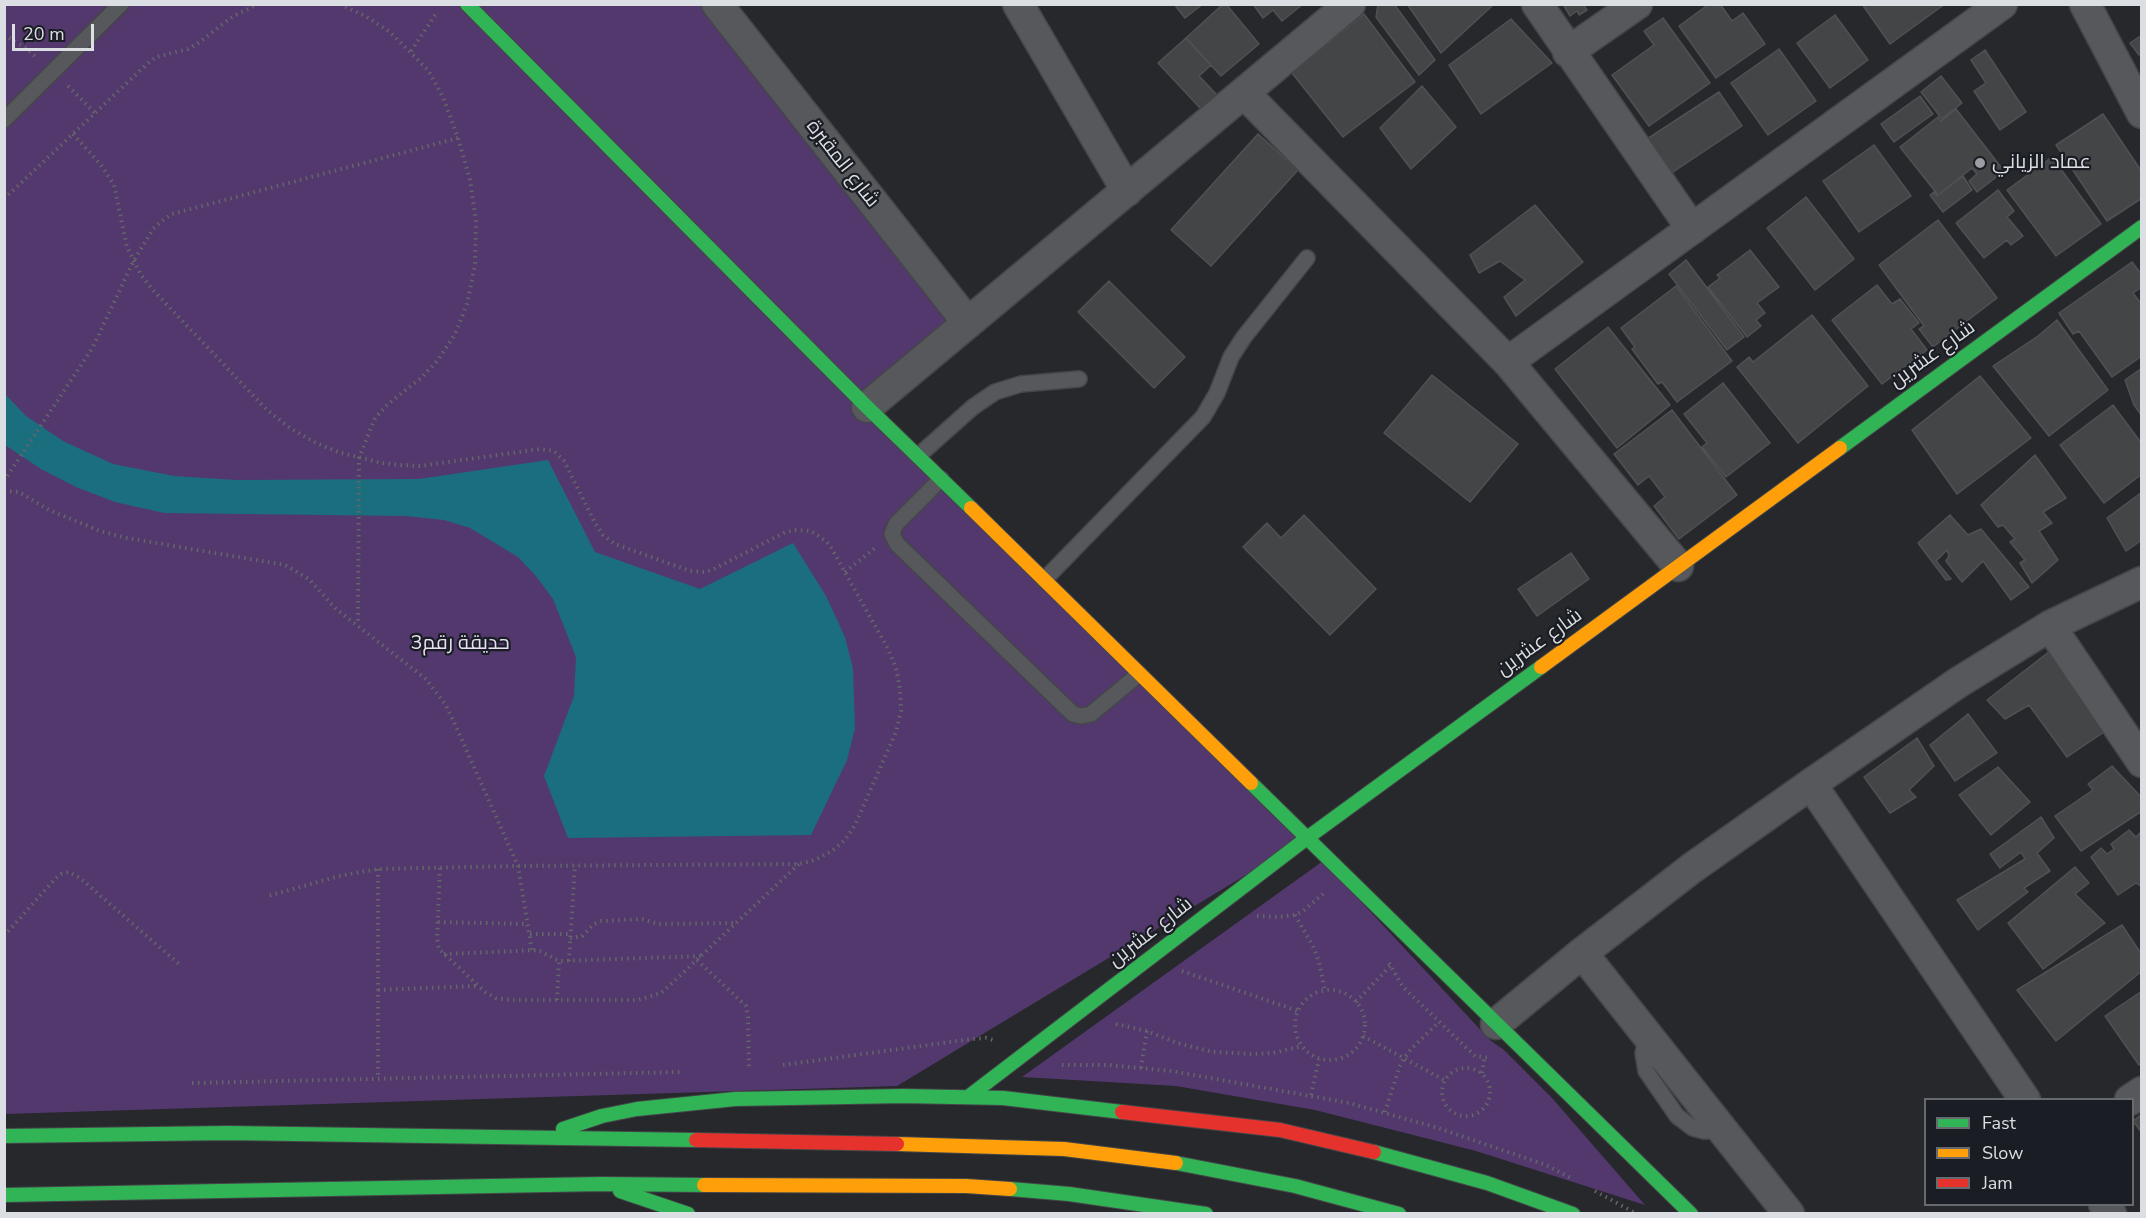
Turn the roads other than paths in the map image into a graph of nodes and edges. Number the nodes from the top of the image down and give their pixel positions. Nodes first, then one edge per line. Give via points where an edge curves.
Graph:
1 (121, 4) edge
2 (717, 4) edge
3 (1350, 4) edge
4 (1537, 4) edge
5 (1637, 4) edge
6 (2002, 4) edge
7 (2085, 4) edge
8 (472, 6) edge
9 (1029, 9) edge
10 (1568, 52) junction
11 (1244, 93) junction
12 (2142, 113) edge
13 (4, 120) edge
14 (1127, 190) junction
15 (1692, 229) junction
16 (2140, 233) edge
17 (1307, 258) dead end
18 (968, 323) junction
19 (1508, 362) junction
20 (1079, 379) dead end
21 (867, 407) junction
22 (918, 456) junction
23 (941, 479) junction
24 (1678, 566) junction
25 (1044, 580) junction
26 (2142, 582) edge
27 (2050, 626) junction
28 (1139, 674) junction
29 (2142, 762) edge
30 (1811, 784) junction
31 (1307, 838) junction
32 (1582, 953) junction
33 (1497, 1024) junction
34 (968, 1096) junction
35 (2024, 1098) edge
36 (4, 1136) edge
37 (541, 1138) junction
38 (601, 1184) junction
39 (4, 1195) edge
40 (688, 1214) edge
41 (1206, 1214) edge
42 (1399, 1214) edge
43 (1573, 1214) edge
44 (1690, 1214) edge
45 (1789, 1214) edge

1 - 13 lane
2 - 18 street, شارع المقبرة
3 - 11 street
4 - 10 street
5 - 10 street
6 - 15 street
7 - 12 street
8 - 21 main road
9 - 14 street
10 - 15 street
11 - 14 street
11 - 19 street
14 - 18 street
15 - 19 street
16 - 24 main road, شارع عشرين
17 - 25 lane via 1244,337 1203,417
18 - 21 street
19 - 24 street
20 - 22 lane via 1021,384 995,392
21 - 22 main road
22 - 23 main road
23 - 25 main road
23 - 28 lane via 896,524 892,534 897,544 1073,714 1091,714
24 - 31 main road, شارع عشرين
25 - 28 main road
26 - 27 street
27 - 29 street
27 - 30 street via 1959,682
28 - 31 main road
30 - 32 street via 1692,868
30 - 35 street
31 - 33 main road
31 - 34 main road, شارع عشرين
32 - 33 street
32 - 45 street
33 - 44 main road
34 - 37 main road via 735,1099 611,1114
34 - 43 main road via 1280,1130 1418,1163
36 - 37 main road via 228,1133
37 - 42 main road via 1064,1149 1219,1170
38 - 39 main road
38 - 40 main road
38 - 41 main road via 966,1186 1069,1194

